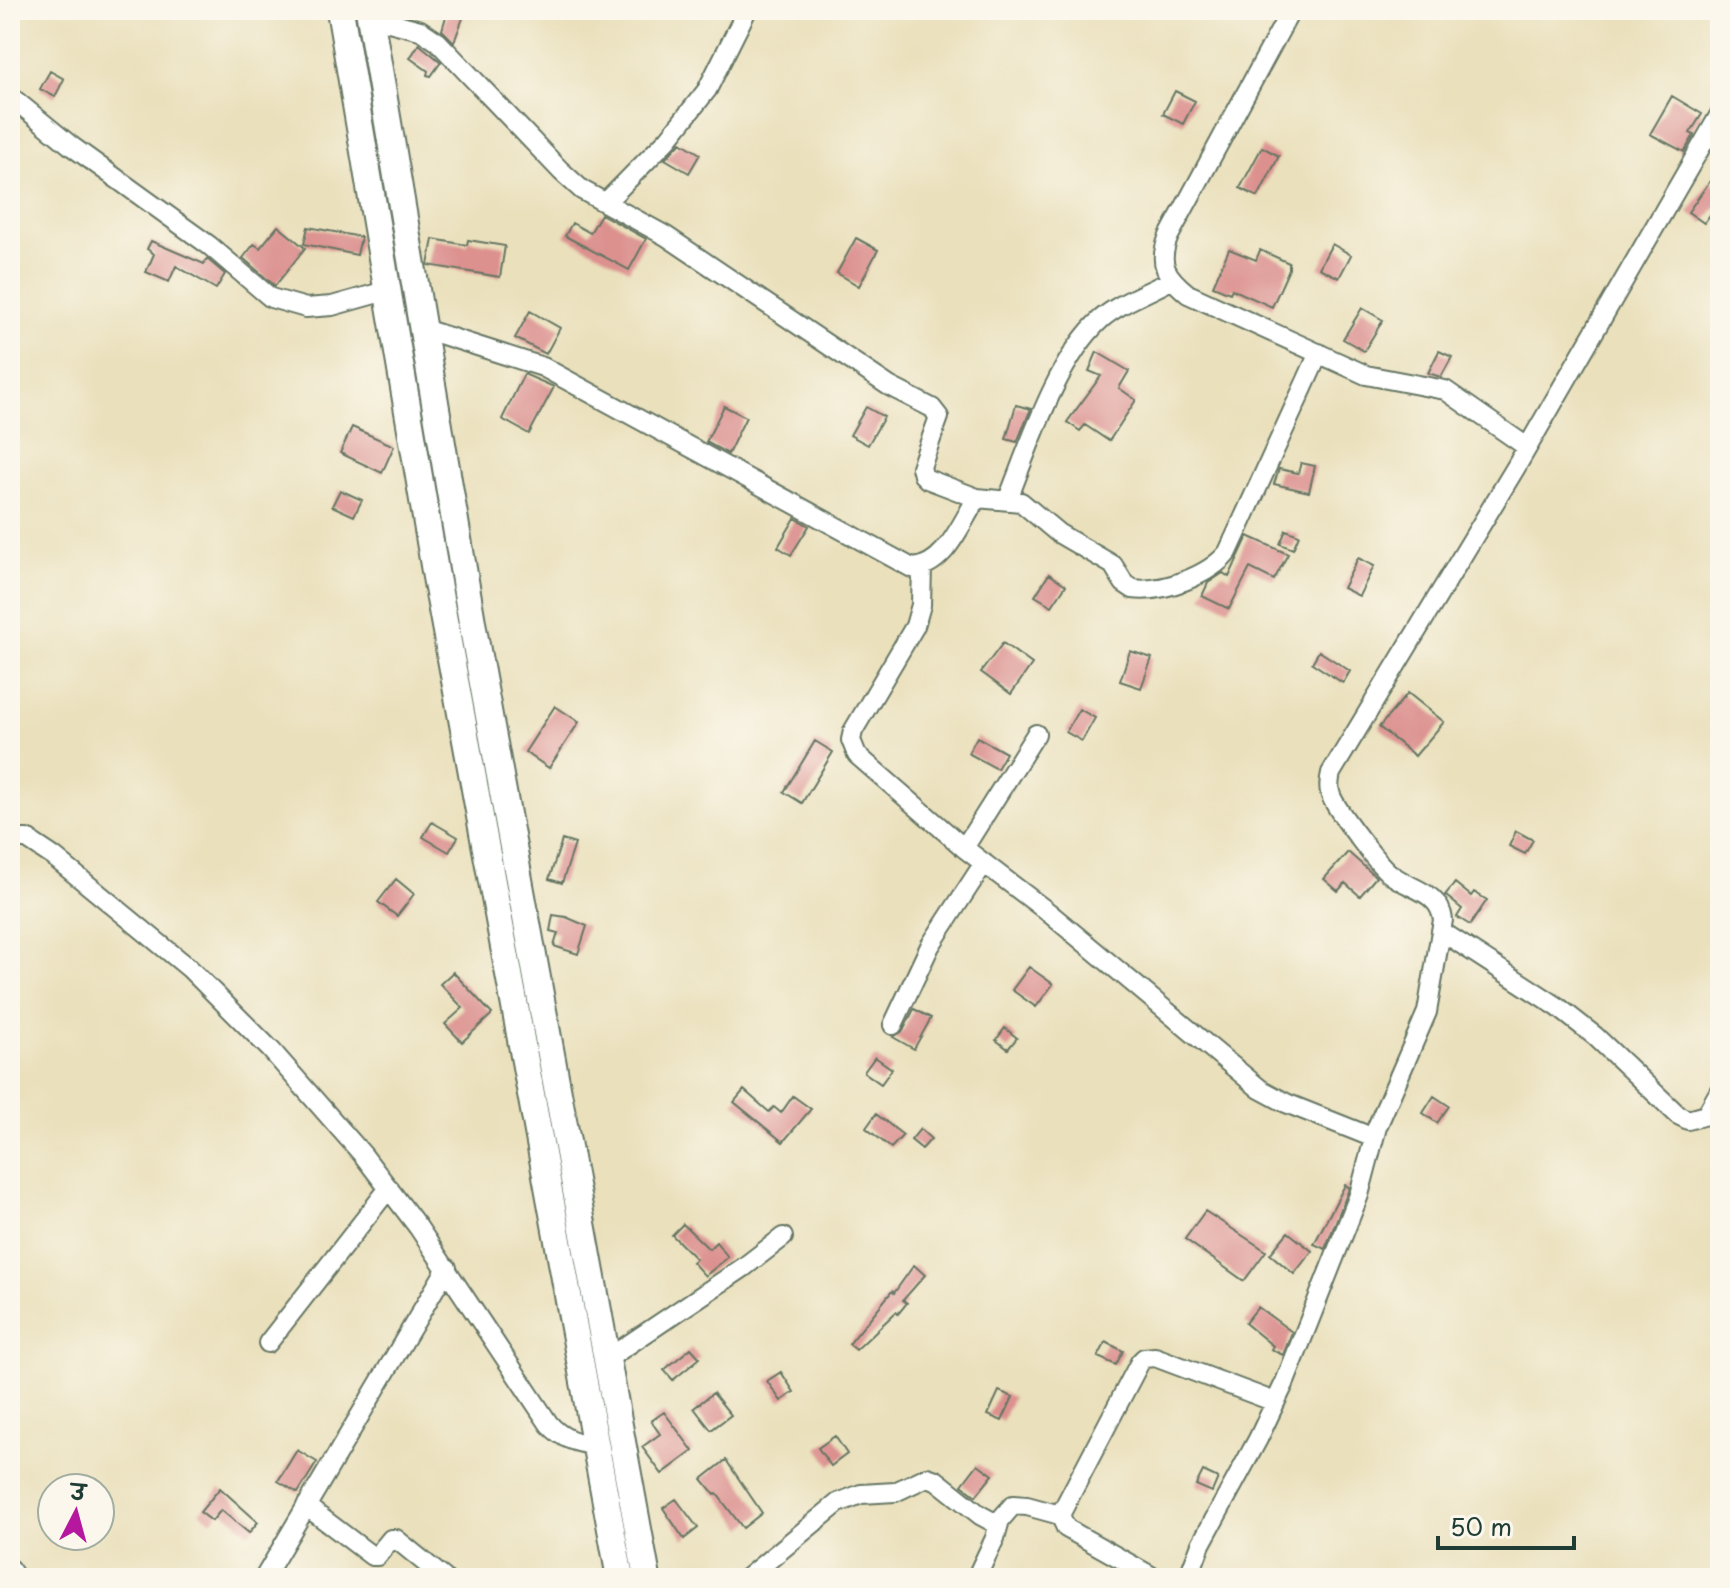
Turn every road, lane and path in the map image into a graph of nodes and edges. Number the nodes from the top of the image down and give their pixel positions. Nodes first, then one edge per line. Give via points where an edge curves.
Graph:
1 (340, 10) edge
2 (747, 10) edge
3 (1291, 10) edge
4 (369, 14) edge
5 (10, 96) edge
6 (1720, 114) edge
7 (606, 202) junction
8 (1171, 280) junction
9 (389, 290) junction
10 (424, 329) junction
11 (1319, 353) junction
12 (1527, 447) junction
13 (977, 498) junction
14 (1008, 499) junction
15 (922, 568) junction
16 (1036, 734) dead end
17 (10, 839) edge
18 (964, 848) junction
19 (984, 863) junction
20 (1441, 931) junction
21 (893, 1025) dead end
22 (1720, 1090) edge
23 (1374, 1138) junction
24 (389, 1188) junction
25 (783, 1237) dead end
26 (447, 1268) junction
27 (268, 1343) dead end
28 (607, 1359) junction
29 (1275, 1402) junction
30 (598, 1446) junction
31 (306, 1506) junction
32 (1060, 1515) junction
33 (1000, 1520) junction
34 (10, 1569) edge
35 (16, 1578) edge
36 (264, 1578) edge
37 (444, 1578) edge
38 (620, 1578) edge
39 (647, 1578) edge
40 (747, 1578) edge
41 (976, 1578) edge
42 (1155, 1578) edge
43 (1188, 1578) edge

1 - 9 highway
2 - 7 street via 707,90
3 - 8 street via 1169,236 1163,257
4 - 7 street via 420,30 438,42 561,171
4 - 10 highway
5 - 9 street via 271,298 306,308
6 - 12 street
7 - 13 street via 666,236 889,386 932,408 939,417 921,467 923,475
8 - 11 street via 1188,294
8 - 14 street via 1119,306 1082,339 1046,405
9 - 30 highway via 439,593
10 - 15 street via 543,367 901,564
10 - 28 highway
11 - 12 street via 1366,375 1445,390
11 - 14 street via 1237,537 1213,568 1178,583 1133,589 1113,565 1058,533 1033,509
12 - 20 street via 1329,782 1332,799 1382,866 1437,903
13 - 14 street
13 - 15 street via 936,561
15 - 18 street via 918,619 851,740 857,755
16 - 18 street
17 - 24 street via 39,845 189,968 271,1050
18 - 19 street
19 - 21 street via 930,946
19 - 23 street via 1260,1089
20 - 22 street via 1558,1007 1678,1115 1688,1120 1706,1115
20 - 23 street via 1427,1012
23 - 29 street via 1359,1195
24 - 26 street
24 - 27 street
25 - 28 street
26 - 30 street via 549,1424 565,1438
26 - 31 street
28 - 39 highway
29 - 32 street via 1155,1357 1144,1358
29 - 43 street
30 - 38 highway
31 - 36 street
31 - 37 street via 372,1556 396,1539
32 - 33 street via 1013,1505
32 - 42 street via 1066,1528
33 - 40 street via 986,1520 927,1477 895,1492 861,1494 838,1503
33 - 41 street
34 - 35 street

